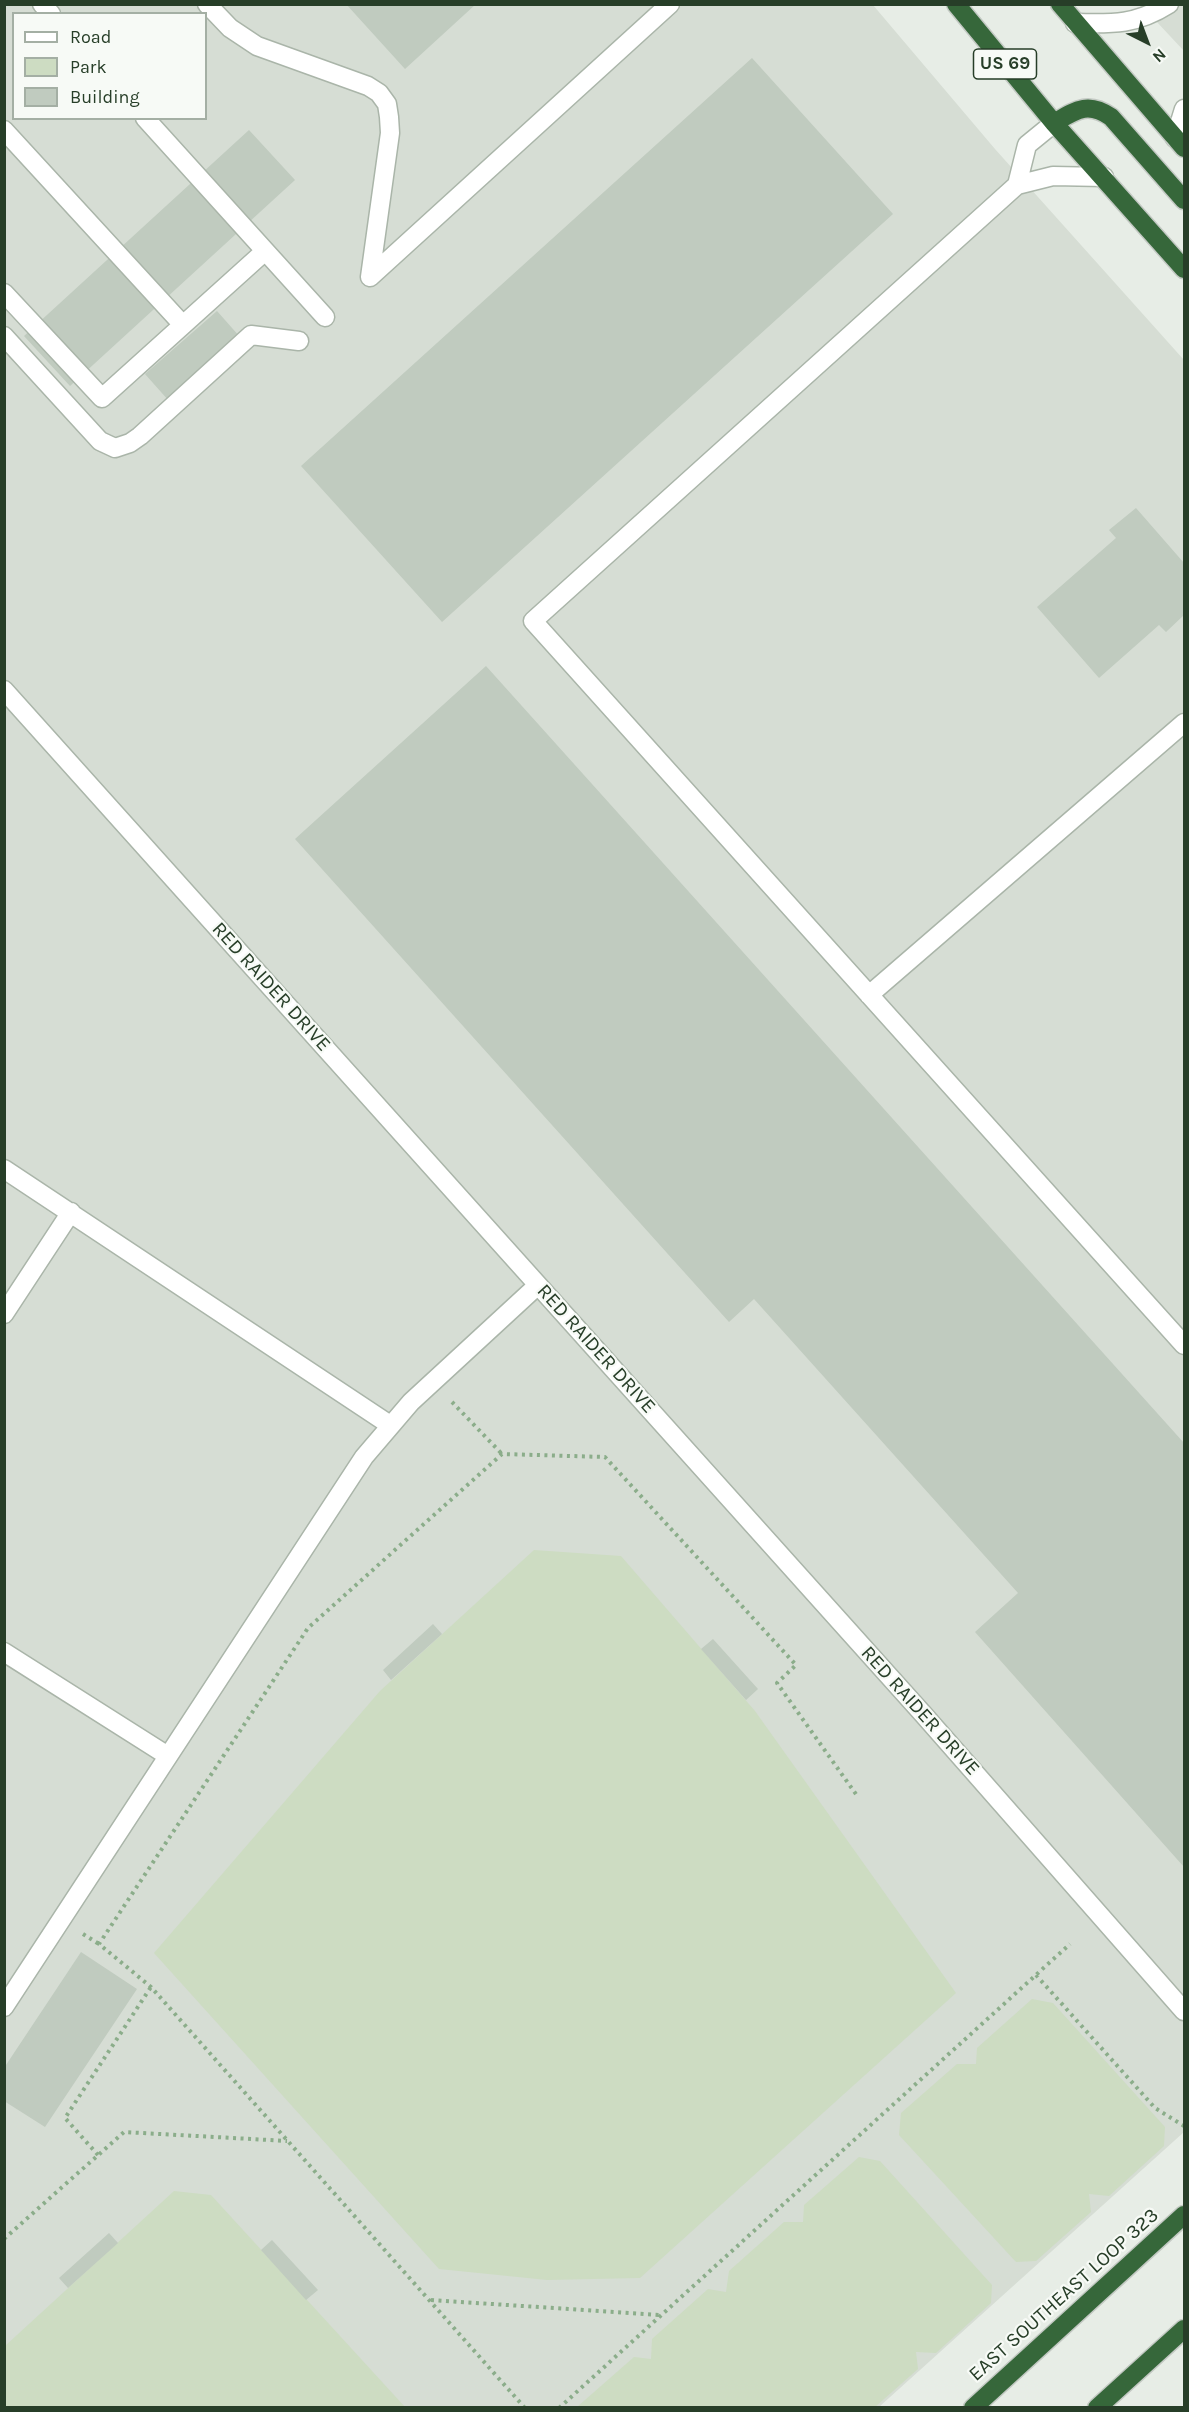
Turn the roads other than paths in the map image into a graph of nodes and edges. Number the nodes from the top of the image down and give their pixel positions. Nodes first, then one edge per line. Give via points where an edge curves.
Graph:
1 (670, 4) edge
2 (956, 4) edge
3 (1060, 4) edge
4 (1169, 4) edge
5 (208, 5) edge
6 (1075, 23) junction
7 (1185, 109) edge
8 (147, 120) edge
9 (1054, 123) junction
10 (4, 130) edge
11 (1180, 143) edge
12 (1104, 177) junction
13 (1017, 185) junction
14 (1185, 200) edge
15 (264, 252) junction
16 (1185, 269) edge
17 (4, 293) edge
18 (326, 317) dead end
19 (183, 325) junction
20 (4, 336) edge
21 (299, 341) dead end
22 (4, 690) edge
23 (1185, 723) edge
24 (869, 995) junction
25 (4, 1169) edge
26 (71, 1212) junction
27 (538, 1285) junction
28 (4, 1314) edge
29 (1185, 1345) edge
30 (390, 1425) junction
31 (4, 1652) edge
32 (168, 1756) junction
33 (4, 2007) edge
34 (1185, 2011) edge
35 (1185, 2216) edge
36 (1185, 2329) edge
37 (973, 2408) edge
38 (1097, 2408) edge

1 - 5 street via 370,277 390,133 387,104 368,86 256,46 230,28
2 - 9 highway, US 69
3 - 6 highway
4 - 6 street via 1143,19 1122,24
6 - 11 highway
7 - 11 street
8 - 15 street
9 - 12 highway, US 69
9 - 13 street via 1027,145
9 - 14 highway via 1076,110 1099,109 1111,117
10 - 19 street
12 - 13 street via 1053,176
12 - 16 highway, US 69
13 - 24 street via 533,621
15 - 18 street
15 - 19 street
17 - 19 street via 102,398
20 - 21 street via 100,441 115,448 140,436 251,334
22 - 27 street, RED RAIDER DRIVE
23 - 24 street
24 - 29 street
25 - 26 street
26 - 28 street
26 - 30 street
27 - 30 street
27 - 34 street, RED RAIDER DRIVE
30 - 32 street via 364,1457
31 - 32 street
32 - 33 street
35 - 37 highway, EAST SOUTHEAST LOOP 323
36 - 38 highway

